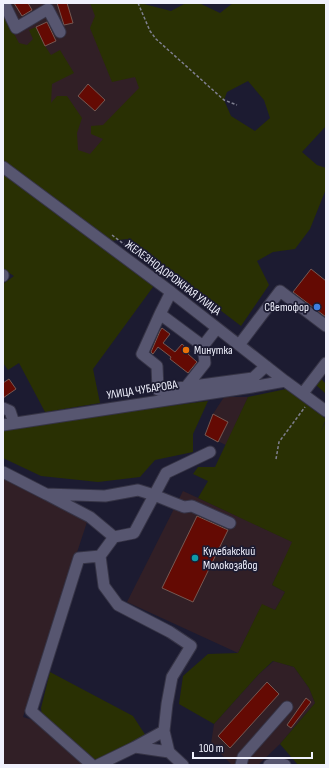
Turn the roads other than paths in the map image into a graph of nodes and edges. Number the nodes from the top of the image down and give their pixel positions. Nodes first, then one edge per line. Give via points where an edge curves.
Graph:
1 (4, 3) edge
2 (60, 32) dead end
3 (3, 167) edge
4 (171, 292) junction
5 (160, 314) junction
6 (326, 326) edge
7 (217, 328) junction
8 (239, 345) junction
9 (203, 346) junction
10 (326, 363) edge
11 (266, 366) junction
12 (285, 381) junction
13 (185, 392) junction
14 (307, 396) junction
15 (3, 408) edge
16 (326, 410) edge
17 (8, 424) edge
18 (210, 452) dead end
19 (3, 472) edge
20 (46, 494) junction
21 (154, 495) junction
22 (230, 523) dead end
23 (114, 537) junction
24 (100, 556) junction
25 (287, 707) dead end
26 (164, 731) junction
27 (136, 747) junction
28 (169, 752) junction
29 (92, 765) edge
30 (98, 765) edge
31 (183, 765) edge
32 (241, 765) edge
33 (269, 765) edge
34 (285, 765) edge

1 - 2 street via 16,28 48,9
3 - 4 street, ЖЕЛЕЗНОДОРОЖНАЯ УЛИЦА
4 - 5 street
4 - 7 street, ЖЕЛЕЗНОДОРОЖНАЯ УЛИЦА
5 - 9 street
5 - 13 street via 142,354 157,366 158,390
6 - 8 street via 280,291
7 - 8 street, ЖЕЛЕЗНОДОРОЖНАЯ УЛИЦА
7 - 9 street
8 - 11 street, ЖЕЛЕЗНОДОРОЖНАЯ УЛИЦА
9 - 13 street via 205,363
10 - 14 street
11 - 12 street, ЖЕЛЕЗНОДОРОЖНАЯ УЛИЦА
11 - 13 street via 253,378
12 - 13 street, УЛИЦА ЧУБАРОВА
12 - 14 street, ЖЕЛЕЗНОДОРОЖНАЯ УЛИЦА
13 - 17 street, УЛИЦА ЧУБАРОВА
14 - 16 street, ЖЕЛЕЗНОДОРОЖНАЯ УЛИЦА
15 - 17 street via 10,411
18 - 21 street via 166,473
19 - 20 street
20 - 21 street via 105,496 138,490
20 - 23 street via 90,517
21 - 22 street via 184,507 192,506
21 - 23 street via 134,533
23 - 24 street
24 - 26 street via 104,586 118,605 191,646 172,677
24 - 29 street via 79,558 31,711
25 - 32 street via 242,757
26 - 27 street
26 - 28 street
27 - 28 street
27 - 30 street
28 - 31 street
33 - 34 street

